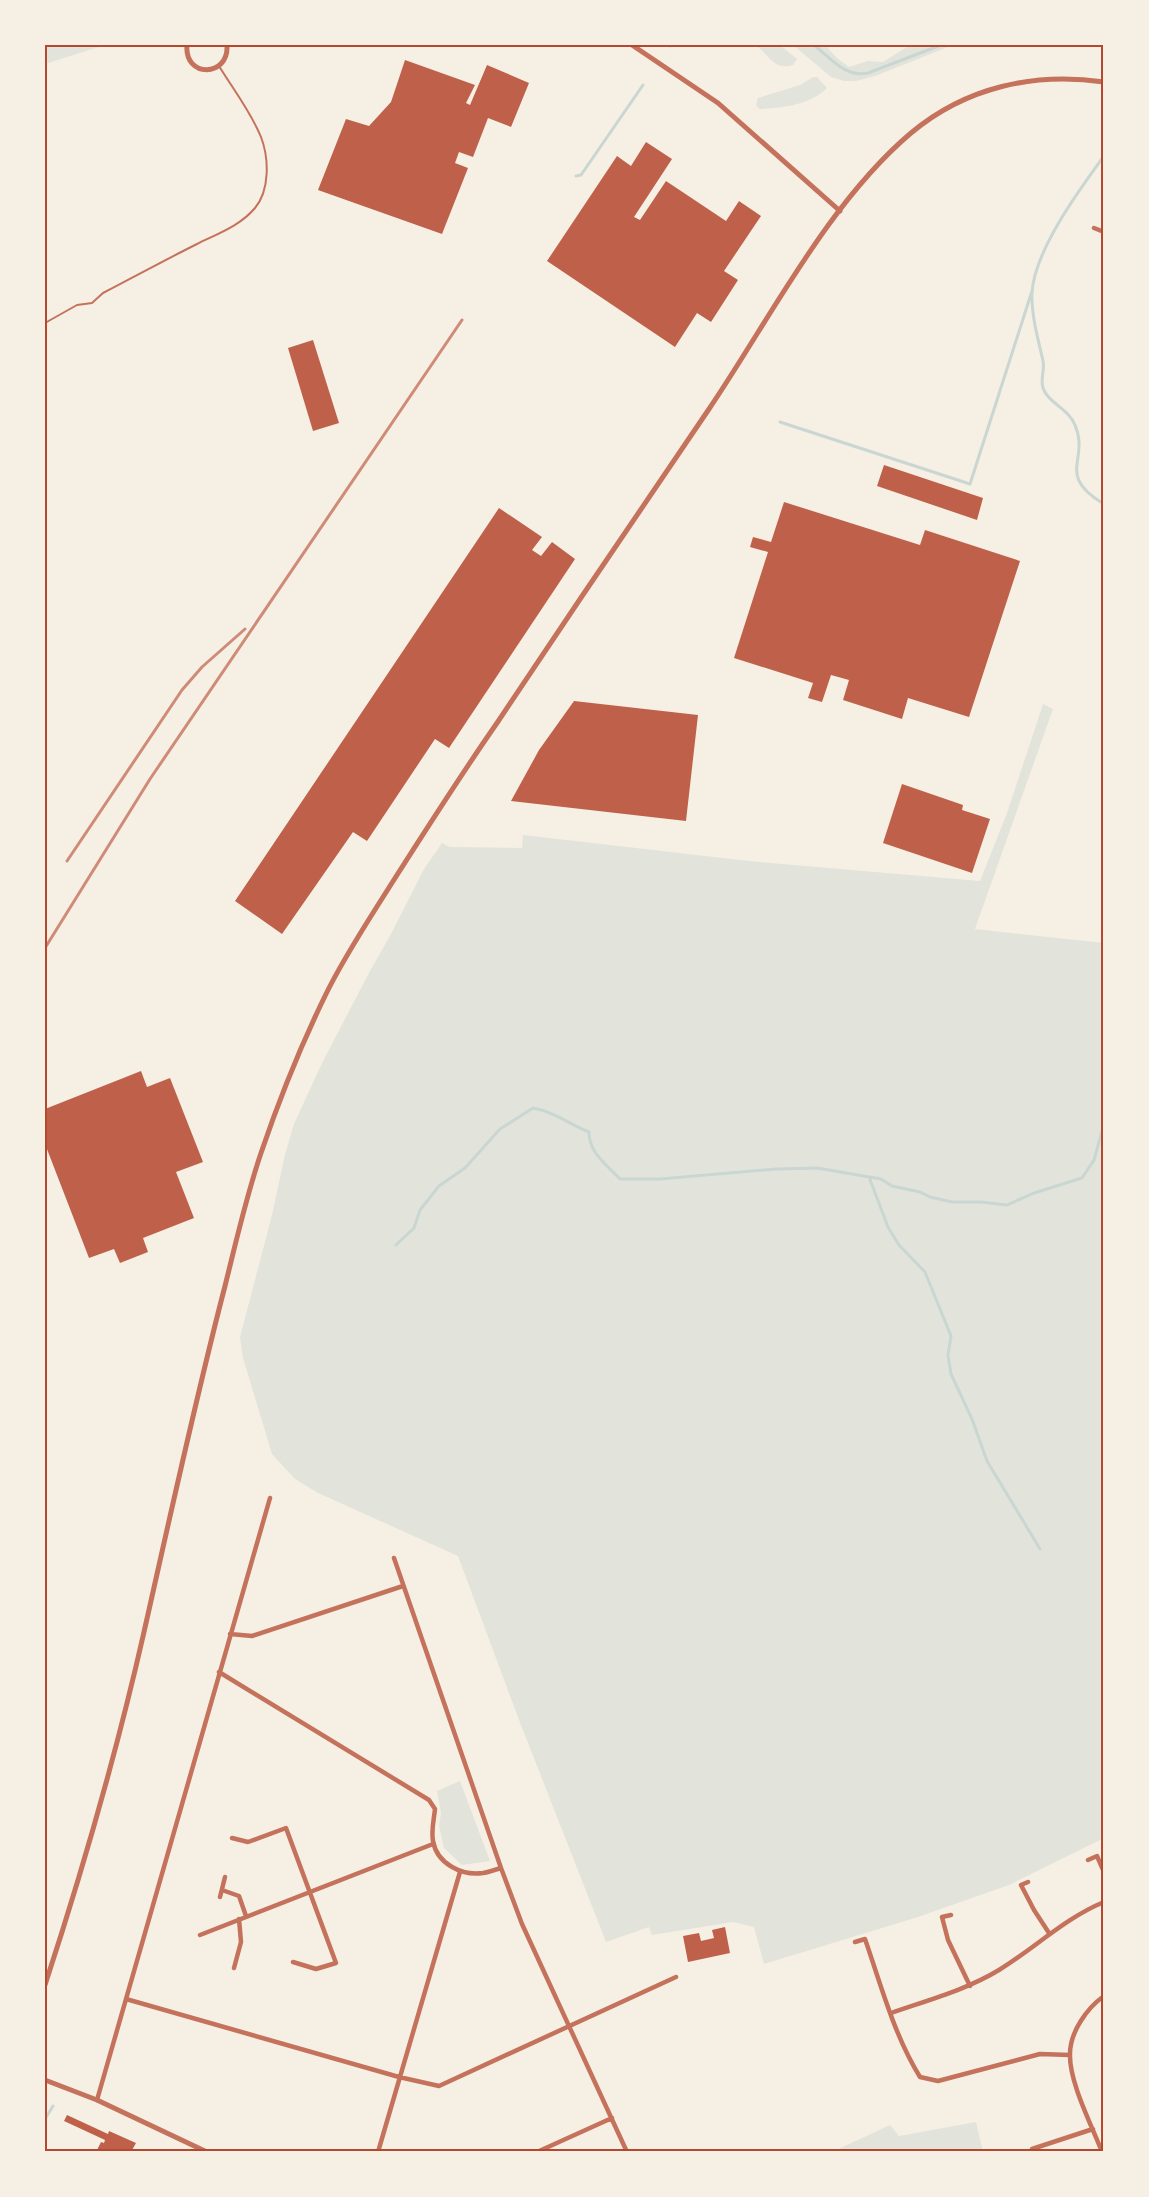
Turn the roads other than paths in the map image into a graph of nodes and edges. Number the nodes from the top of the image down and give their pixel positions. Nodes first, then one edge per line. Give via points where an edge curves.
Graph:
1 (187, 45) edge
2 (227, 45) edge
3 (632, 45) edge
4 (219, 66) junction
5 (1104, 82) edge
6 (840, 211) junction
7 (1094, 228) dead end
8 (1104, 231) edge
9 (45, 323) edge
10 (270, 1498) dead end
11 (394, 1558) dead end
12 (404, 1586) junction
13 (230, 1634) junction
14 (219, 1672) junction
15 (232, 1838) dead end
16 (433, 1844) junction
17 (1089, 1860) dead end
18 (501, 1868) junction
19 (460, 1872) junction
20 (1104, 1872) edge
21 (225, 1877) dead end
22 (1028, 1882) dead end
23 (222, 1890) junction
24 (310, 1892) junction
25 (220, 1897) dead end
26 (1104, 1902) edge
27 (951, 1915) dead end
28 (246, 1916) junction
29 (239, 1919) junction
30 (1049, 1933) junction
31 (200, 1935) dead end
32 (855, 1942) dead end
33 (293, 1962) dead end
34 (234, 1968) dead end
35 (676, 1977) dead end
36 (45, 1985) edge
37 (970, 1986) junction
38 (1104, 1996) edge
39 (126, 1999) junction
40 (891, 2013) junction
41 (568, 2026) junction
42 (1070, 2055) junction
43 (399, 2077) junction
44 (45, 2080) edge
45 (97, 2100) junction
46 (612, 2118) junction
47 (1093, 2129) junction
48 (207, 2152) edge
49 (378, 2152) edge
50 (537, 2152) edge
51 (627, 2152) edge
52 (1031, 2152) edge
53 (1102, 2152) edge

1 - 4 street via 188,58 196,67 208,70
2 - 4 street via 226,57
3 - 6 street via 718,103
4 - 9 lane via 261,137 266,174 260,200 243,219 222,232 105,291 92,303 77,305
5 - 6 street via 1030,80 964,99 910,134
6 - 36 street via 440,808 327,992 273,1120 246,1205 209,1345 139,1654 100,1805
7 - 8 street
10 - 13 street
11 - 12 street
12 - 13 street via 252,1636
12 - 18 street
13 - 14 street
14 - 16 street via 429,1800 435,1809
14 - 39 street
15 - 24 street via 248,1842 286,1828
16 - 19 street via 442,1859
16 - 24 street
17 - 20 street via 1097,1856
18 - 19 street via 483,1873
18 - 41 street
19 - 43 street
21 - 23 street
22 - 30 street via 1021,1885
23 - 25 street
23 - 28 street via 239,1896
24 - 28 street
24 - 33 street via 336,1963 316,1969
26 - 30 street
27 - 37 street via 942,1917 948,1940
28 - 29 street
29 - 31 street
29 - 34 street via 241,1941
30 - 37 street
32 - 40 street via 865,1939
35 - 41 street
37 - 40 street
38 - 42 street via 1091,2005 1082,2019
39 - 43 street
39 - 45 street
40 - 42 street via 920,2077 938,2081 1040,2054
41 - 43 street via 439,2086
41 - 46 street
42 - 47 street
43 - 49 street
44 - 45 street
45 - 48 street
46 - 50 street
46 - 51 street
47 - 52 street
47 - 53 street

